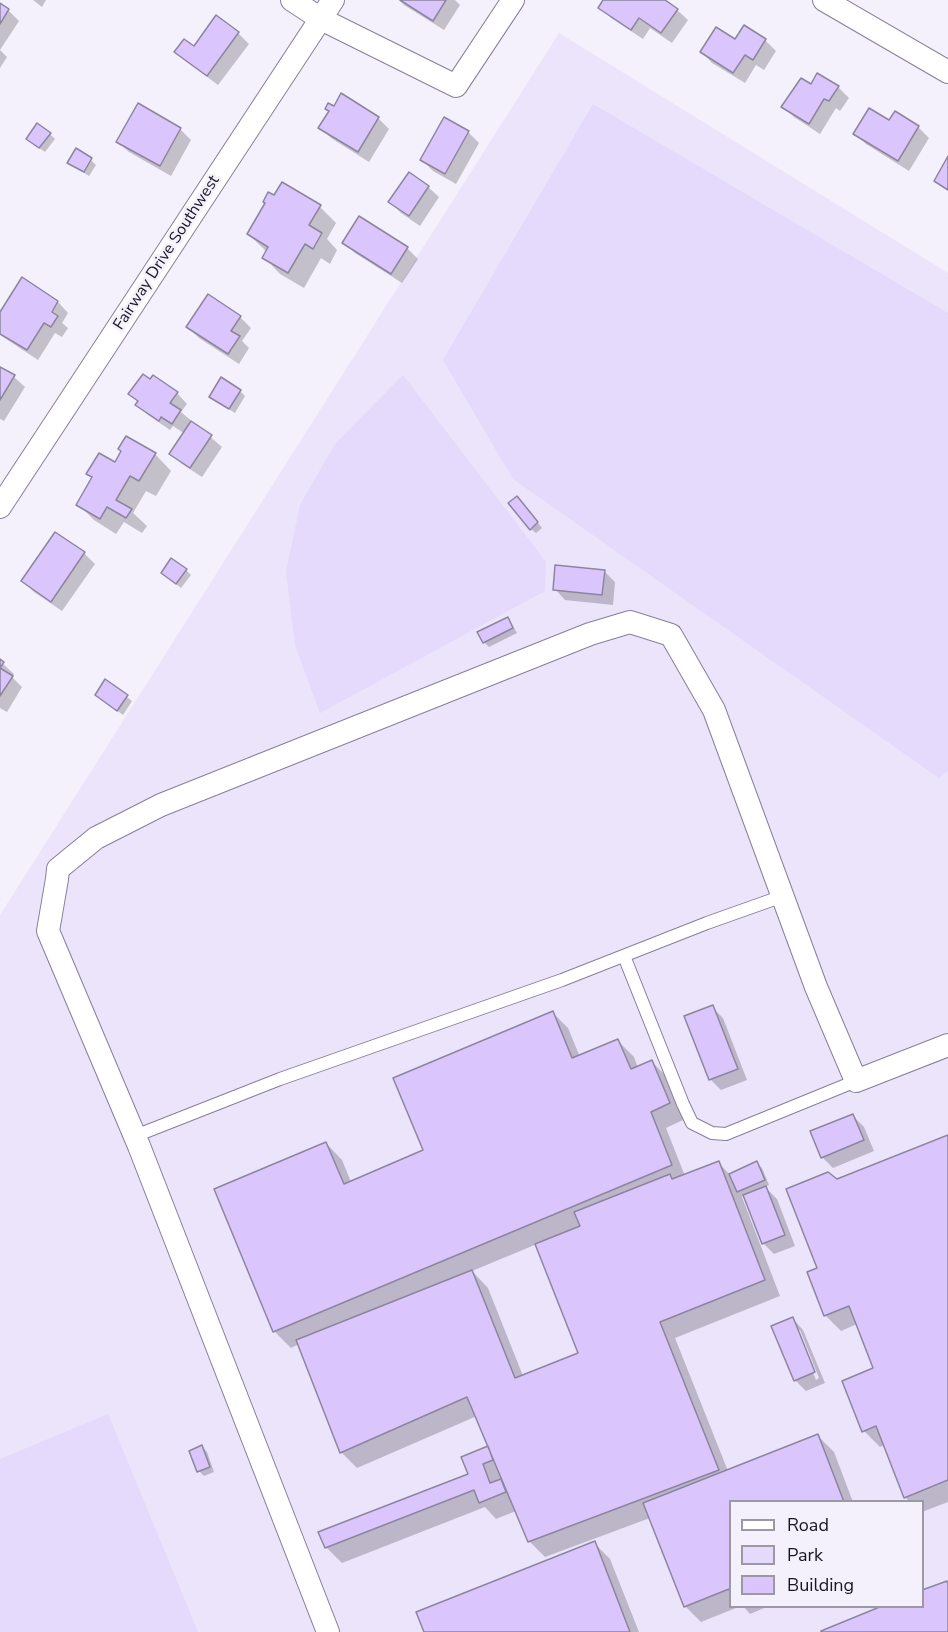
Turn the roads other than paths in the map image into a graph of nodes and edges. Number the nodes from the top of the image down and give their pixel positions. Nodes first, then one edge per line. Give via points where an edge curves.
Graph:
1 (292, 0) edge
2 (513, 0) edge
3 (824, 0) edge
4 (327, 9) edge
5 (948, 72) edge
6 (0, 507) edge
7 (783, 896) junction
8 (624, 956) junction
9 (948, 1045) edge
10 (856, 1081) junction
11 (135, 1136) junction
12 (328, 1632) edge

1 - 4 street
2 - 4 street via 456,86
3 - 5 street
4 - 6 street, Fairway Drive Southwest
7 - 8 lane
7 - 10 street
7 - 11 street via 714,710 671,634 630,622 590,634 161,805 96,838 58,869 48,931
8 - 10 lane via 692,1123 712,1133 726,1134
8 - 11 lane via 280,1079
9 - 10 street
11 - 12 street

